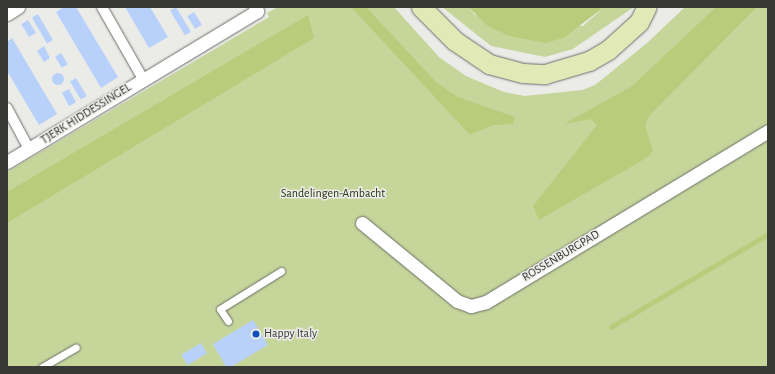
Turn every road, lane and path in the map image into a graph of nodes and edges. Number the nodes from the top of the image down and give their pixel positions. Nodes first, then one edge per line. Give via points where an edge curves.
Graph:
1 (18, 7) edge
2 (102, 7) edge
3 (421, 7) edge
4 (435, 7) edge
5 (646, 8) edge
6 (256, 9) edge
7 (7, 14) edge
8 (143, 79) junction
9 (7, 108) edge
10 (768, 132) edge
11 (30, 149) junction
12 (7, 162) edge
13 (362, 223) dead end
14 (281, 271) dead end
15 (228, 321) dead end
16 (76, 347) dead end
17 (42, 367) edge

1 - 7 street
2 - 8 street, TJERK HIDDESSINGEL
3 - 5 main road via 455,41 489,64 523,73 545,74 589,61 608,50 639,22
4 - 5 main road via 470,39 489,51 538,63 576,55
6 - 8 street, TJERK HIDDESSINGEL
8 - 11 street, TJERK HIDDESSINGEL
9 - 11 street, TJERK HIDDESSINGEL
10 - 13 street, ROSSENBURGPAD via 486,302 471,306 457,301
11 - 12 street, TJERK HIDDESSINGEL
14 - 15 lane via 220,309
16 - 17 lane

